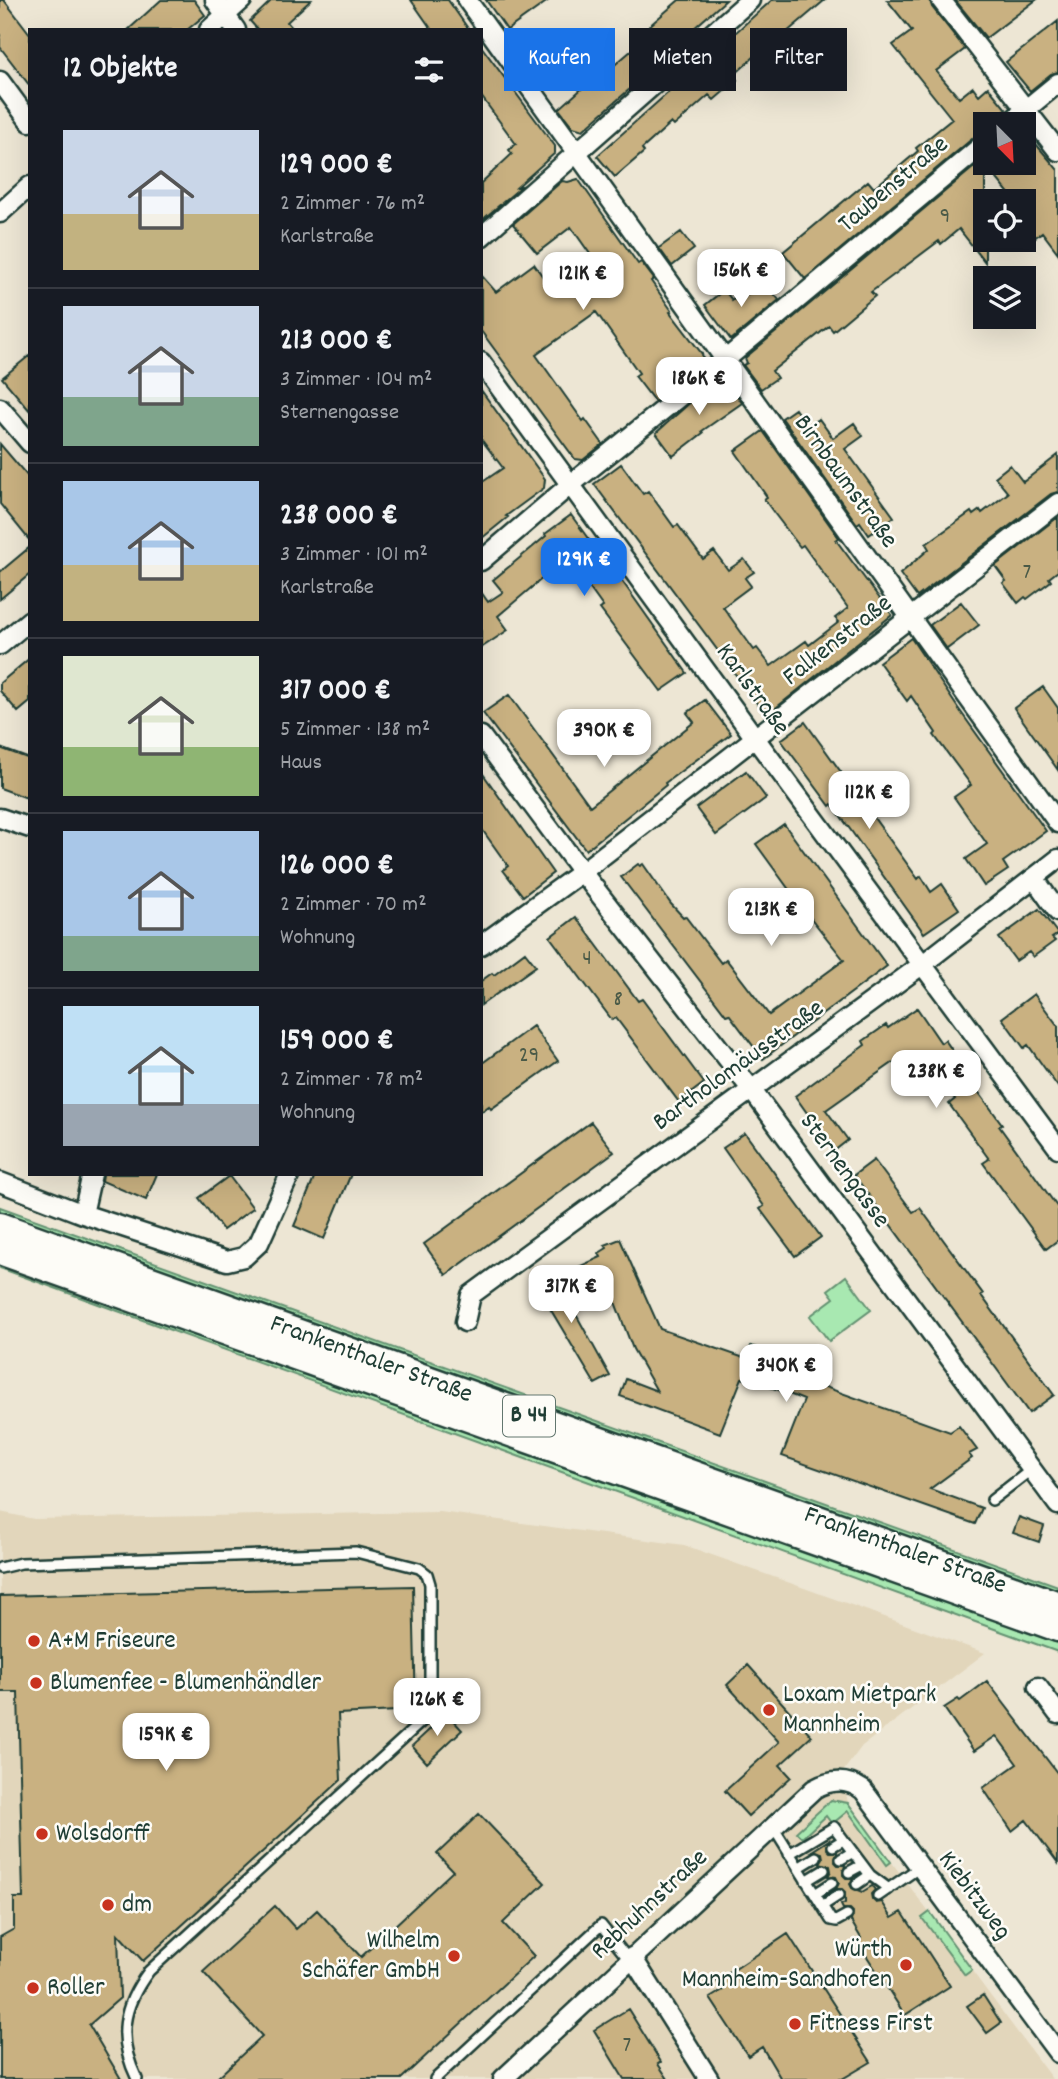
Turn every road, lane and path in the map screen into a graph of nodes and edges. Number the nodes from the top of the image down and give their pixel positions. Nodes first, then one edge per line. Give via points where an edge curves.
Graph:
1 (215, 0) edge
2 (242, 0) edge
3 (467, 0) edge
4 (750, 0) edge
5 (941, 0) edge
6 (231, 23) edge
7 (0, 81) edge
8 (1058, 83) edge
9 (1026, 109) junction
10 (1022, 112) edge
11 (28, 119) edge
12 (1058, 151) edge
13 (578, 153) junction
14 (973, 153) edge
15 (28, 188) edge
16 (0, 213) edge
17 (483, 235) edge
18 (725, 360) junction
19 (483, 365) edge
20 (0, 408) edge
21 (28, 441) edge
22 (570, 485) junction
23 (1058, 503) edge
24 (483, 559) edge
25 (911, 619) junction
26 (28, 622) edge
27 (0, 645) edge
28 (755, 738) junction
29 (483, 739) edge
30 (0, 818) edge
31 (1058, 823) edge
32 (28, 827) edge
33 (1058, 859) edge
34 (582, 872) junction
35 (1034, 878) junction
36 (1058, 912) edge
37 (483, 944) edge
38 (923, 964) junction
39 (751, 1089) junction
40 (1058, 1148) edge
41 (92, 1176) edge
42 (289, 1176) edge
43 (0, 1182) edge
44 (83, 1214) junction
45 (0, 1227) edge
46 (0, 1250) edge
47 (465, 1322) dead end
48 (1032, 1469) junction
49 (992, 1500) dead end
50 (1058, 1505) edge
51 (0, 1568) edge
52 (1058, 1605) edge
53 (1058, 1627) edge
54 (1038, 1686) dead end
55 (1058, 1714) edge
56 (841, 1780) joint
57 (773, 1827) junction
58 (843, 1840) junction
59 (833, 1846) dead end
60 (853, 1852) junction
61 (789, 1854) junction
62 (816, 1857) dead end
63 (841, 1859) dead end
64 (862, 1865) junction
65 (920, 1867) junction
66 (798, 1868) junction
67 (824, 1870) dead end
68 (849, 1872) dead end
69 (870, 1875) junction
70 (806, 1881) junction
71 (832, 1883) dead end
72 (857, 1884) dead end
73 (888, 1889) junction
74 (815, 1894) junction
75 (839, 1895) dead end
76 (878, 1896) dead end
77 (821, 1906) junction
78 (847, 1915) dead end
79 (630, 1959) junction
80 (1058, 2053) edge
81 (137, 2079) edge
82 (435, 2079) edge
83 (503, 2079) edge
84 (709, 2079) edge

1 - 6 street
2 - 6 street
3 - 13 street, Birnbaumstraße
4 - 13 street
5 - 9 street
7 - 11 street
8 - 9 street
9 - 10 street
9 - 12 street
13 - 17 street
13 - 18 street, Birnbaumstraße
14 - 18 street, Taubenstraße
15 - 16 street
18 - 22 street, Taubenstraße
18 - 25 street, Birnbaumstraße
19 - 22 street, Karlstraße
20 - 21 street
22 - 24 street, Taubenstraße
22 - 28 street, Karlstraße
23 - 25 street, Falkenstraße
25 - 28 street, Falkenstraße
25 - 31 street, Birnbaumstraße
26 - 27 street
28 - 34 street, Falkenstraße
28 - 38 street, Karlstraße
29 - 34 street, Sternengasse
30 - 32 street
33 - 35 street, Bartholomäusstraße
34 - 37 street, Falkenstraße
34 - 39 street, Sternengasse
35 - 36 street
35 - 38 street, Bartholomäusstraße
38 - 39 street, Bartholomäusstraße
38 - 40 street, Karlstraße
39 - 47 street, Bartholomäusstraße via 471,1295
39 - 48 street, Sternengasse
41 - 44 street
42 - 44 street via 259,1243 244,1257 227,1261
43 - 44 street
45 - 52 main road, Frankenthaler Straße / B 44
46 - 53 main road, Frankenthaler Straße / B 44
48 - 49 lane
48 - 50 street, Sternengasse
51 - 81 lane via 21,1563 356,1552 419,1568 430,1584 430,1714 149,1971 132,1999 123,2033
54 - 55 street
56 - 57 street, Rebhuhnstraße via 814,1789
56 - 65 street, Kiebitzweg via 863,1790
57 - 61 lane
57 - 79 street, Rebhuhnstraße
58 - 59 lane
58 - 60 lane
58 - 61 lane via 834,1827
60 - 63 lane
60 - 64 lane
61 - 66 lane
62 - 66 lane
64 - 68 lane
64 - 69 lane
65 - 73 lane
65 - 80 street, Kiebitzweg
66 - 70 lane
67 - 70 lane
69 - 72 lane
69 - 73 lane
70 - 74 lane
71 - 74 lane
73 - 76 lane
74 - 77 lane
75 - 77 lane
77 - 78 lane via 834,1921
79 - 82 lane via 601,1925
79 - 83 street, Rebhuhnstraße
79 - 84 street

